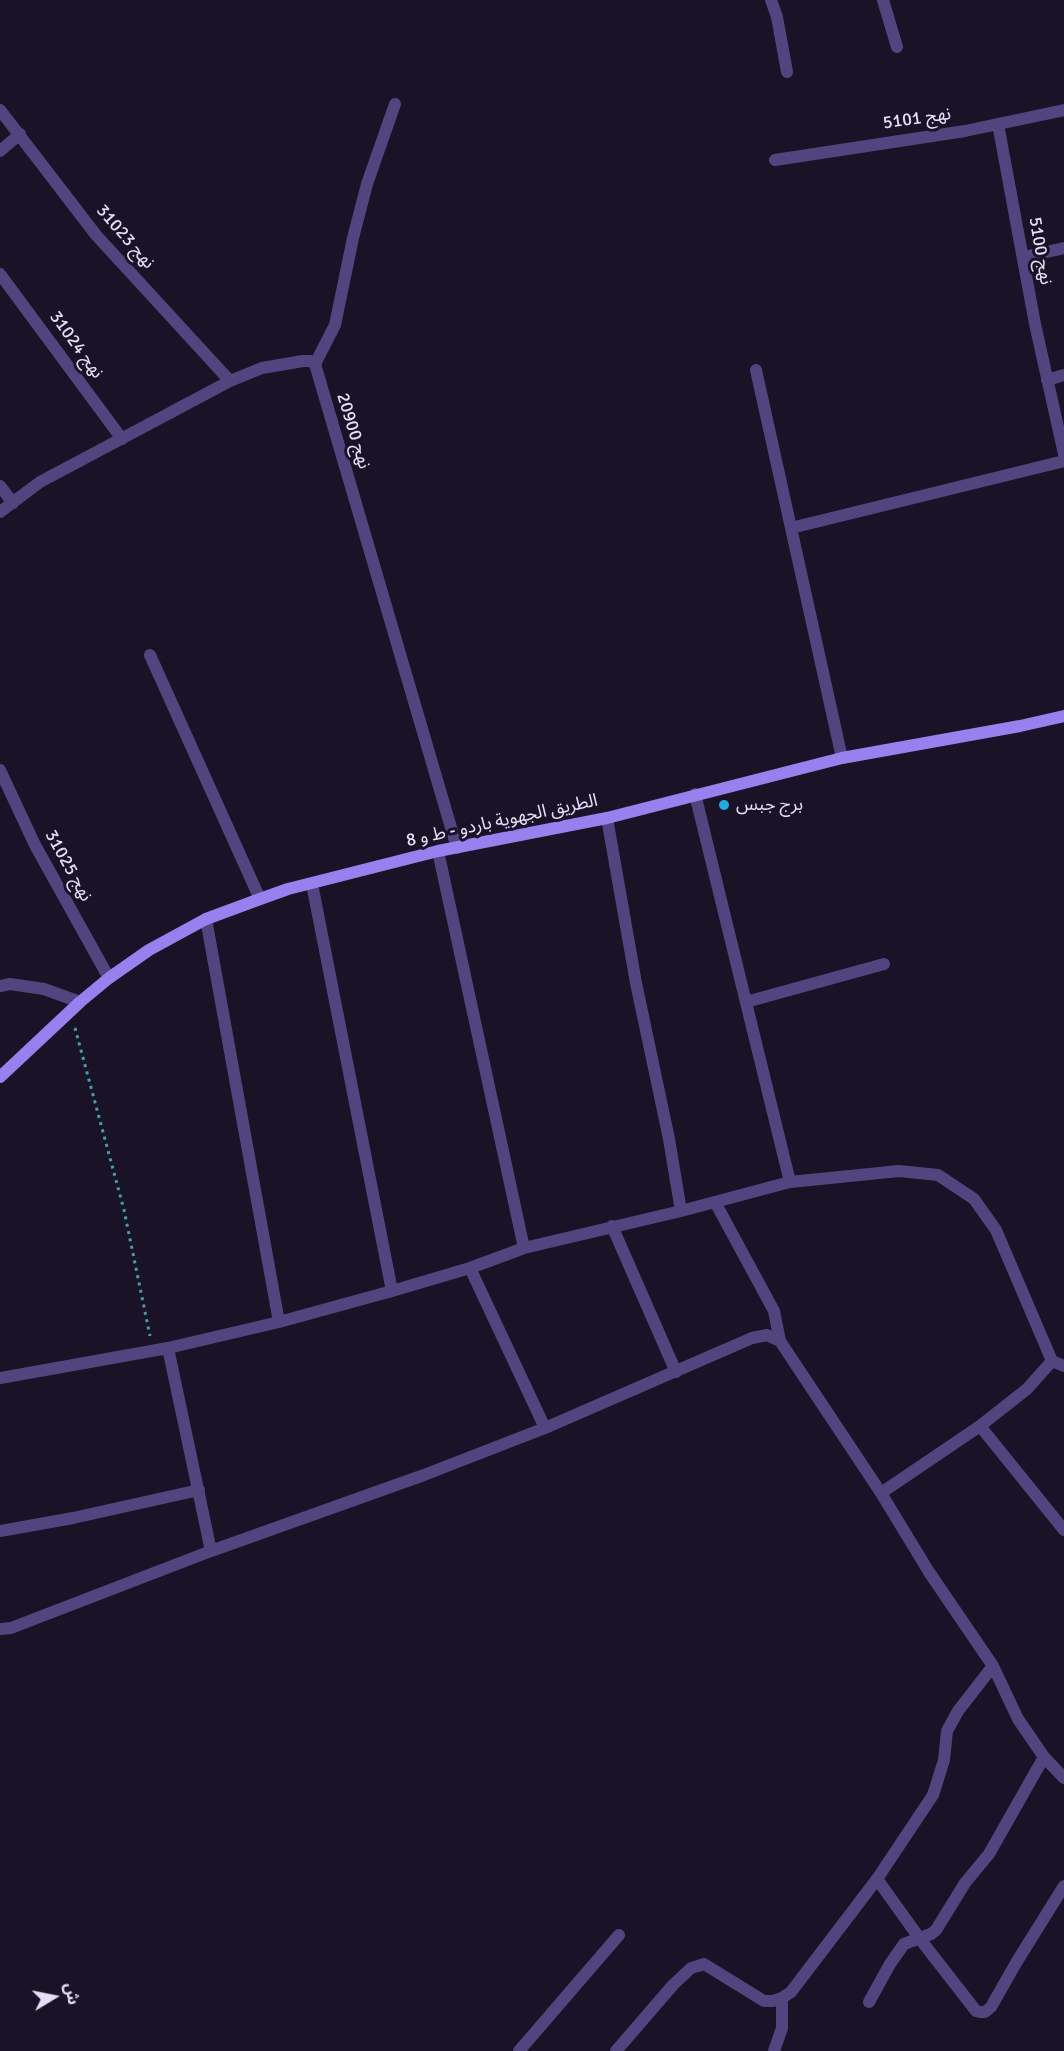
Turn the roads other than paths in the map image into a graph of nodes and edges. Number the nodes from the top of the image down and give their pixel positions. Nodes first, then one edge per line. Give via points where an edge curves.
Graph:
1 (771, 0) edge
2 (883, 0) edge
3 (897, 47) dead end
4 (786, 67) dead end
5 (395, 104) dead end
6 (0, 110) edge
7 (1064, 110) edge
8 (998, 124) junction
9 (20, 134) junction
10 (0, 151) edge
11 (775, 160) dead end
12 (1064, 248) edge
13 (1024, 257) junction
14 (0, 274) edge
15 (315, 364) junction
16 (756, 370) dead end
17 (1064, 375) edge
18 (1047, 380) junction
19 (230, 381) junction
20 (122, 439) junction
21 (1064, 454) edge
22 (1064, 461) edge
23 (0, 486) edge
24 (13, 503) junction
25 (0, 512) edge
26 (791, 528) junction
27 (150, 655) dead end
28 (1064, 716) edge
29 (842, 758) junction
30 (0, 770) edge
31 (695, 794) junction
32 (607, 818) junction
33 (457, 848) junction
34 (438, 851) junction
35 (312, 884) junction
36 (260, 899) junction
37 (206, 919) junction
38 (884, 964) dead end
39 (109, 978) junction
40 (0, 986) edge
41 (80, 1002) junction
42 (746, 1002) junction
43 (0, 1077) edge
44 (790, 1182) junction
45 (714, 1202) junction
46 (681, 1212) junction
47 (612, 1226) junction
48 (524, 1248) junction
49 (470, 1268) junction
50 (393, 1291) junction
51 (279, 1322) junction
52 (780, 1341) junction
53 (168, 1348) junction
54 (1058, 1364) edge
55 (676, 1372) junction
56 (0, 1378) edge
57 (980, 1426) junction
58 (545, 1428) junction
59 (199, 1490) junction
60 (881, 1494) junction
61 (1064, 1530) edge
62 (0, 1531) edge
63 (211, 1551) junction
64 (0, 1629) edge
65 (993, 1666) junction
66 (1044, 1757) junction
67 (1064, 1778) edge
68 (877, 1879) junction
69 (1064, 1886) edge
70 (620, 1935) dead end
71 (920, 1939) junction
72 (782, 1998) junction
73 (869, 2002) dead end
74 (519, 2051) edge
75 (616, 2051) edge
76 (774, 2051) edge

1 - 4 street
2 - 3 street
5 - 15 street via 367,184 335,325
6 - 9 street, نهج 31023
7 - 8 street, نهج 5101
8 - 11 street, نهج 5101
8 - 13 street, نهج 5100
9 - 10 street
9 - 19 street, نهج 31023 via 96,235
12 - 13 street
13 - 18 street, نهج 5100
14 - 20 street, نهج 31024
15 - 19 street via 303,361 262,368
15 - 33 street, نهج 20900
16 - 26 street
17 - 18 street
18 - 21 street, نهج 5100
19 - 20 street
20 - 24 street via 40,482
22 - 26 street
23 - 24 street
24 - 25 street
26 - 29 street
27 - 36 street
28 - 29 main road, الطريق الجهوية باردو - ط و 8
29 - 31 main road, الطريق الجهوية باردو - ط و 8
30 - 39 street, نهج 31025 via 35,845
31 - 32 main road, الطريق الجهوية باردو - ط و 8
31 - 42 street
32 - 33 main road, الطريق الجهوية باردو - ط و 8
32 - 46 street
33 - 34 main road, الطريق الجهوية باردو - ط و 8
34 - 35 main road, الطريق الجهوية باردو - ط و 8
34 - 48 street
35 - 36 main road, الطريق الجهوية باردو - ط و 8
35 - 50 street
36 - 37 main road, الطريق الجهوية باردو - ط و 8
37 - 39 main road, الطريق الجهوية باردو - ط و 8 via 149,950
37 - 51 street
38 - 42 street
39 - 41 main road, الطريق الجهوية باردو - ط و 8
40 - 41 street via 44,989
41 - 43 main road, الطريق الجهوية باردو - ط و 8
42 - 44 street
44 - 45 street
44 - 54 street via 899,1171 938,1175 974,1199 996,1230
45 - 46 street
45 - 52 street via 774,1311
46 - 47 street
47 - 48 street
47 - 55 street
48 - 49 street
49 - 50 street
49 - 58 street
50 - 51 street
51 - 53 street
52 - 55 street via 766,1335 752,1338
52 - 60 street
53 - 56 street
53 - 59 street
54 - 57 street
55 - 58 street
57 - 60 street
57 - 61 street
58 - 63 street
59 - 62 street
59 - 63 street
60 - 65 street via 928,1572
63 - 64 street
65 - 66 street via 1018,1719
65 - 68 street via 947,1731 944,1760 933,1795
66 - 67 street
66 - 71 street via 988,1854 936,1930
68 - 71 street
68 - 72 street
69 - 71 street via 986,2012 976,2011
70 - 74 street
71 - 73 street via 904,1944
72 - 75 street via 764,2001 704,1964 691,1968
72 - 76 street via 782,2028

